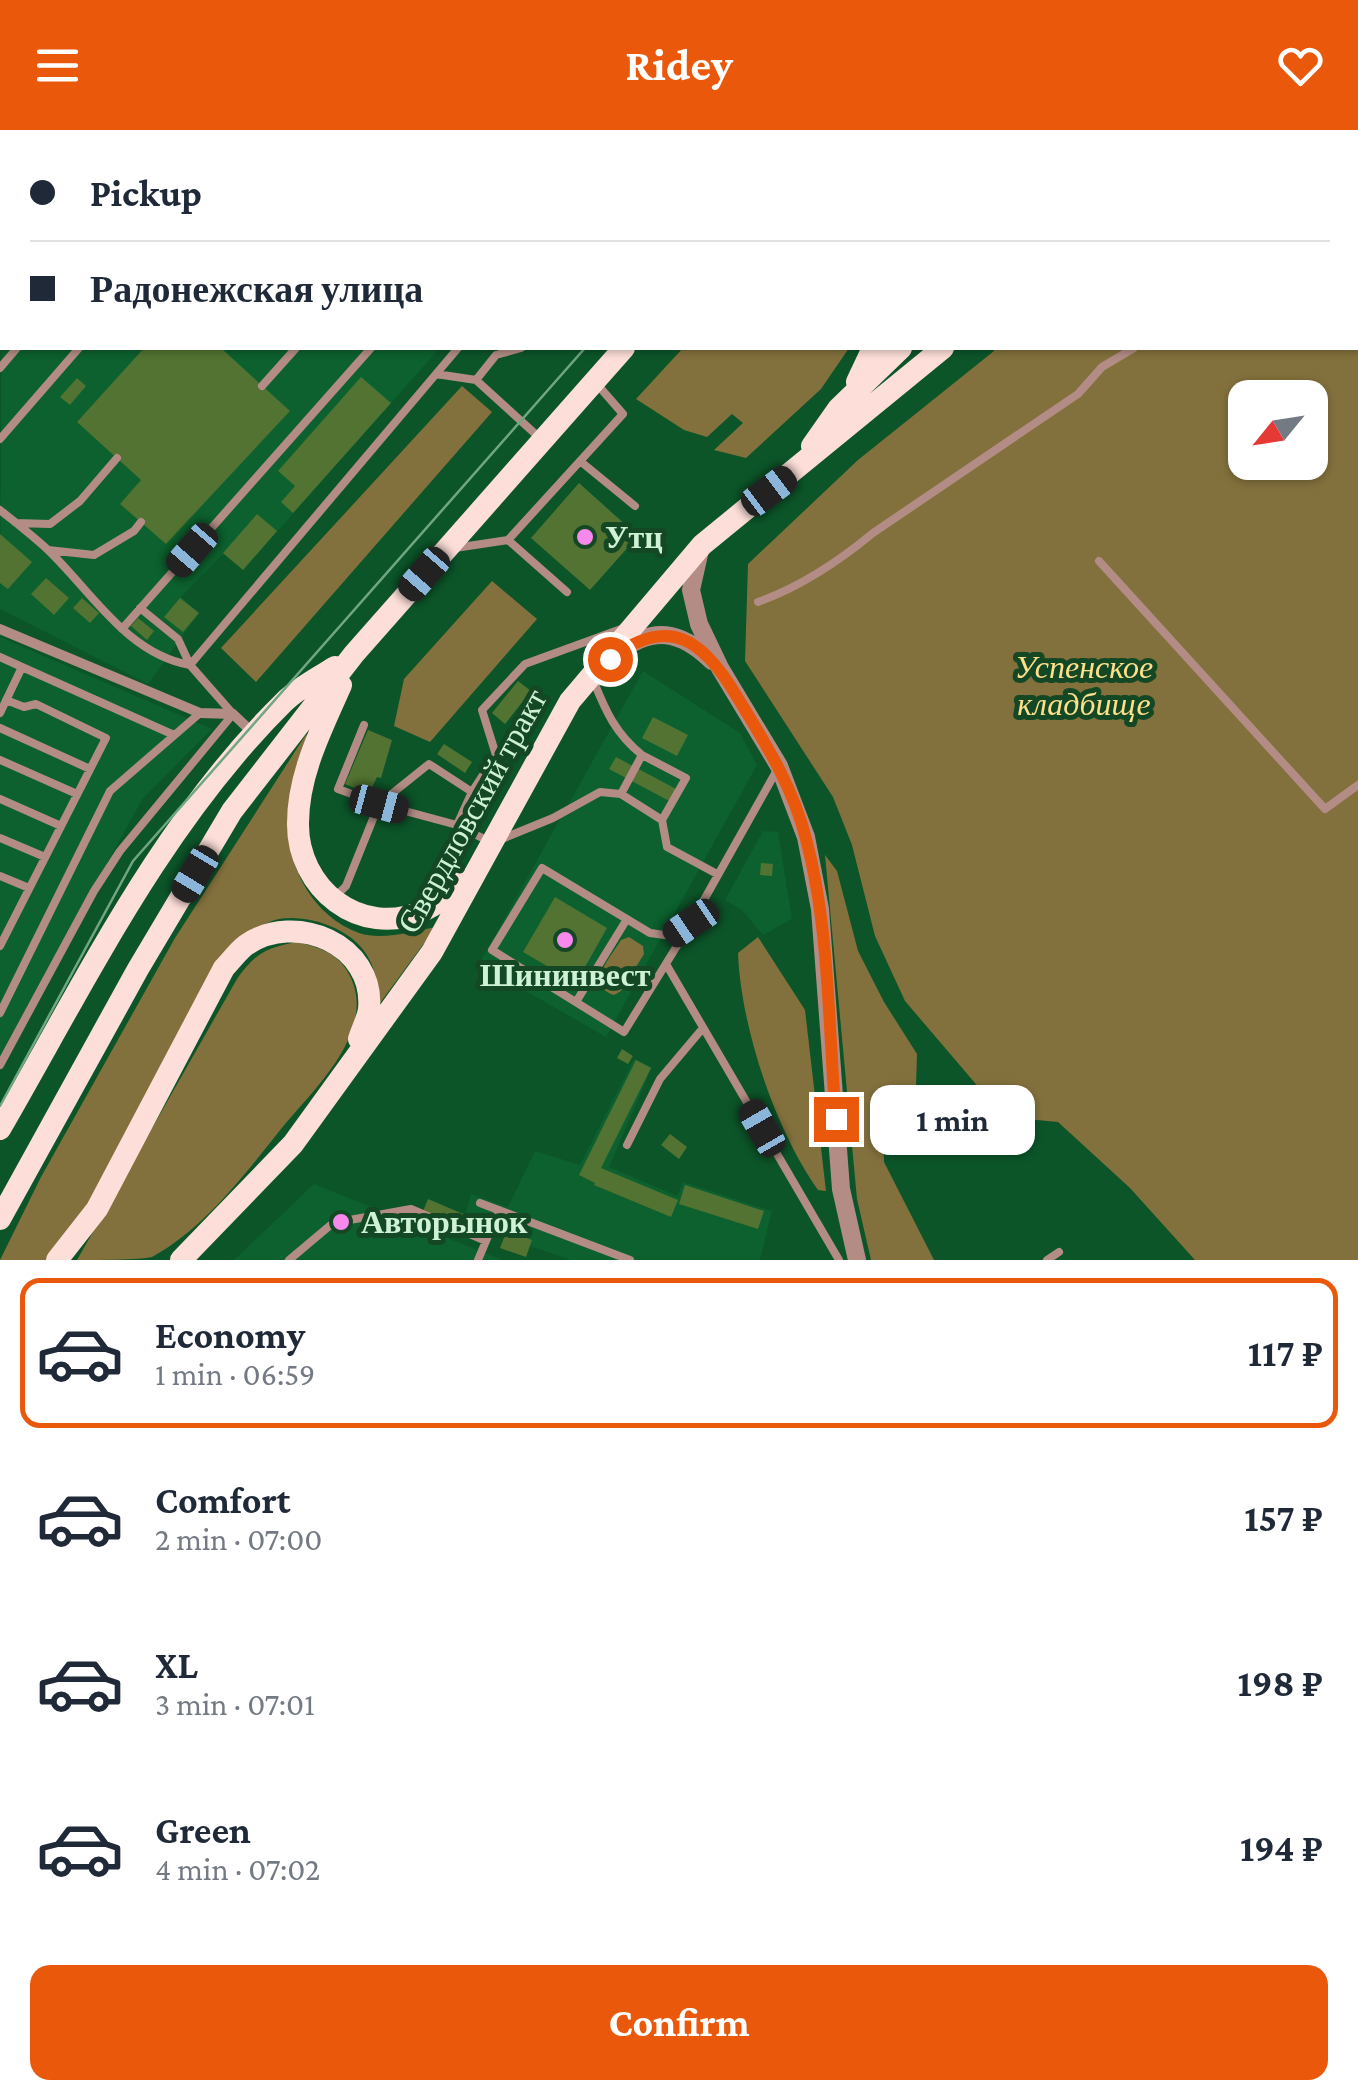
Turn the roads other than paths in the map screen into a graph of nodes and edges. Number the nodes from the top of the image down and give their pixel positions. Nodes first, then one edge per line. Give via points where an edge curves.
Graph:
1 (77, 350) edge
2 (294, 350) edge
3 (368, 350) edge
4 (456, 350) edge
5 (514, 350) edge
6 (626, 350) edge
7 (873, 350) edge
8 (899, 350) edge
9 (941, 350) edge
10 (1131, 350) edge
11 (436, 374) junction
12 (476, 380) junction
13 (597, 380) junction
14 (262, 386) dead end
15 (838, 409) junction
16 (0, 439) edge
17 (543, 441) junction
18 (117, 458) dead end
19 (580, 461) junction
20 (793, 473) junction
21 (634, 506) dead end
22 (0, 510) edge
23 (141, 522) dead end
24 (16, 523) junction
25 (508, 540) junction
26 (702, 545) junction
27 (48, 550) junction
28 (445, 550) junction
29 (1099, 561) dead end
30 (567, 592) dead end
31 (758, 602) dead end
32 (140, 608) junction
33 (632, 626) junction
34 (0, 629) edge
35 (122, 629) junction
36 (354, 654) junction
37 (0, 657) edge
38 (190, 665) junction
39 (22, 667) junction
40 (720, 668) junction
41 (590, 673) junction
42 (6, 700) junction
43 (0, 712) edge
44 (200, 713) junction
45 (234, 714) junction
46 (364, 724) dead end
47 (0, 728) edge
48 (174, 735) junction
49 (256, 736) junction
50 (642, 755) junction
51 (0, 760) edge
52 (779, 766) junction
53 (90, 769) junction
54 (1358, 785) edge
55 (472, 792) junction
56 (77, 794) junction
57 (622, 794) junction
58 (0, 799) edge
59 (379, 804) junction
60 (662, 820) junction
61 (457, 825) junction
62 (61, 826) junction
63 (0, 838) edge
64 (488, 852) junction
65 (45, 857) junction
66 (718, 874) junction
67 (0, 876) edge
68 (30, 888) junction
69 (330, 900) junction
70 (0, 914) edge
71 (627, 919) junction
72 (13, 920) junction
73 (691, 923) junction
74 (0, 946) edge
75 (666, 964) junction
76 (576, 1002) junction
77 (0, 1012) edge
78 (703, 1028) junction
79 (352, 1061) junction
80 (0, 1065) edge
81 (0, 1129) edge
82 (626, 1146) dead end
83 (480, 1203) dead end
84 (499, 1210) junction
85 (0, 1219) edge
86 (208, 1233) junction
87 (486, 1242) junction
88 (1059, 1252) dead end
89 (848, 1259) edge
90 (57, 1260) edge
91 (166, 1260) edge
92 (181, 1260) edge
93 (289, 1260) edge
94 (478, 1260) edge
95 (630, 1260) edge
96 (1048, 1260) edge

1 - 16 lane
2 - 14 lane
3 - 32 lane
4 - 11 lane
5 - 12 lane via 496,355
6 - 13 main road
7 - 15 main road
8 - 15 main road
9 - 20 main road, Свердловский тракт
10 - 31 lane via 844,557
11 - 12 lane
11 - 38 lane
12 - 17 lane
13 - 17 main road
13 - 19 lane via 623,414
15 - 20 main road
17 - 28 main road
18 - 24 lane via 50,524
19 - 21 lane
19 - 25 lane
20 - 26 main road, Свердловский тракт
22 - 24 lane
23 - 27 lane via 94,555
24 - 27 lane
25 - 28 lane
25 - 30 lane
26 - 33 main road, Свердловский тракт
26 - 40 street via 691,590
27 - 35 lane
28 - 36 main road
29 - 54 lane via 1325,809
32 - 35 lane
32 - 38 lane via 178,639
33 - 41 main road, Свердловский тракт
33 - 55 lane via 525,664 482,710 496,755
34 - 44 street
35 - 38 lane via 164,660
36 - 49 main road via 286,700
36 - 69 main road via 316,740 298,823 302,855
36 - 85 main road via 232,810
37 - 39 lane
38 - 45 lane
39 - 42 lane
39 - 48 lane
40 - 41 street via 681,637 661,633 629,644
40 - 52 street
41 - 50 lane via 610,720
41 - 64 main road, Свердловский тракт
42 - 43 lane
42 - 53 lane via 36,704 106,738
44 - 45 street
44 - 48 lane
45 - 49 street
45 - 80 lane via 120,852
46 - 59 lane via 338,789
47 - 53 lane
48 - 77 lane via 110,791
49 - 81 main road via 212,784 148,874
50 - 57 lane
50 - 60 lane via 686,778
51 - 56 lane
52 - 66 lane
52 - 89 street via 806,837 820,909
53 - 56 lane
55 - 59 lane via 429,764
55 - 61 lane
56 - 62 lane
57 - 60 lane
57 - 64 lane via 600,792
58 - 62 lane
59 - 61 lane
59 - 69 lane via 346,886
60 - 66 lane via 667,848
61 - 64 lane
62 - 65 lane
63 - 65 lane
64 - 69 main road via 446,898 421,912 369,917
64 - 79 main road, Свердловский тракт via 432,952
65 - 68 lane
66 - 73 lane
67 - 68 lane
68 - 72 lane
70 - 72 lane
71 - 73 lane via 672,936
71 - 76 lane
71 - 76 lane via 542,868 492,950
72 - 74 lane
73 - 75 lane
75 - 76 lane via 624,1032
75 - 78 lane
78 - 82 lane via 660,1079
78 - 89 lane
79 - 86 main road, Свердловский тракт via 292,1144
79 - 90 main road via 369,1010 354,958 304,930 246,945 224,968 97,1209
83 - 84 lane
84 - 87 lane
84 - 95 lane
86 - 91 main road
86 - 92 main road, Свердловский тракт
87 - 93 lane via 410,1209 333,1222
87 - 94 lane
88 - 96 lane

